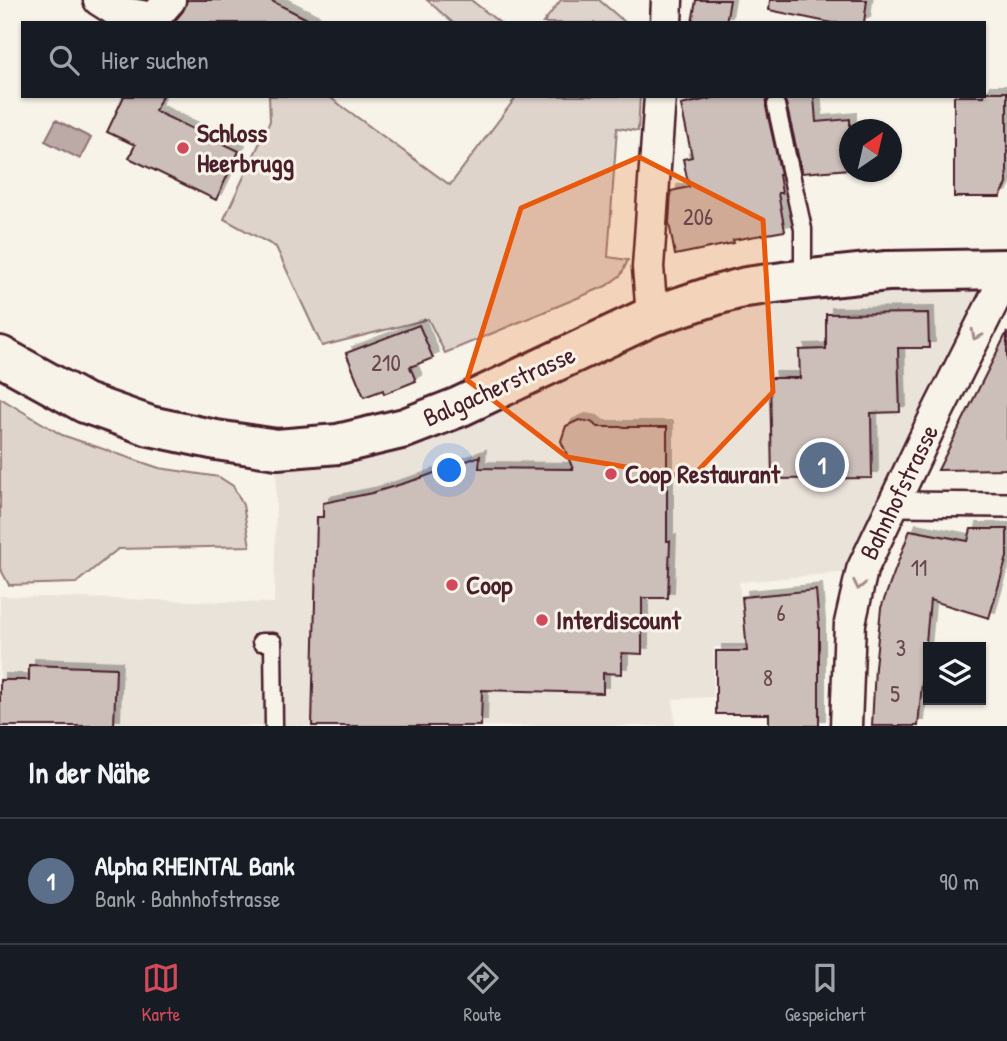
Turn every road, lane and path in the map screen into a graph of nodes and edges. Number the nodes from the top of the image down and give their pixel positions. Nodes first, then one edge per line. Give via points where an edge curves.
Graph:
1 (100, 0) edge
2 (170, 0) edge
3 (667, 0) edge
4 (666, 21) edge
5 (660, 98) edge
6 (776, 105) dead end
7 (1007, 272) edge
8 (803, 280) junction
9 (652, 316) junction
10 (0, 356) edge
11 (893, 505) junction
12 (1007, 505) edge
13 (261, 642) dead end
14 (269, 720) edge
15 (846, 726) edge

1 - 2 street via 118,12 154,18
3 - 4 street
5 - 9 street via 648,267
6 - 8 lane via 803,229
7 - 8 main road, Balgacherstrasse via 887,271
7 -> 11 street, Bahnhofstrasse
8 - 9 main road, Balgacherstrasse via 726,292
9 - 10 main road, Balgacherstrasse via 405,428 338,444 277,449 149,426 85,402
11 - 12 street
11 -> 15 street, Bahnhofstrasse via 862,570 850,623
13 - 14 lane via 273,642

